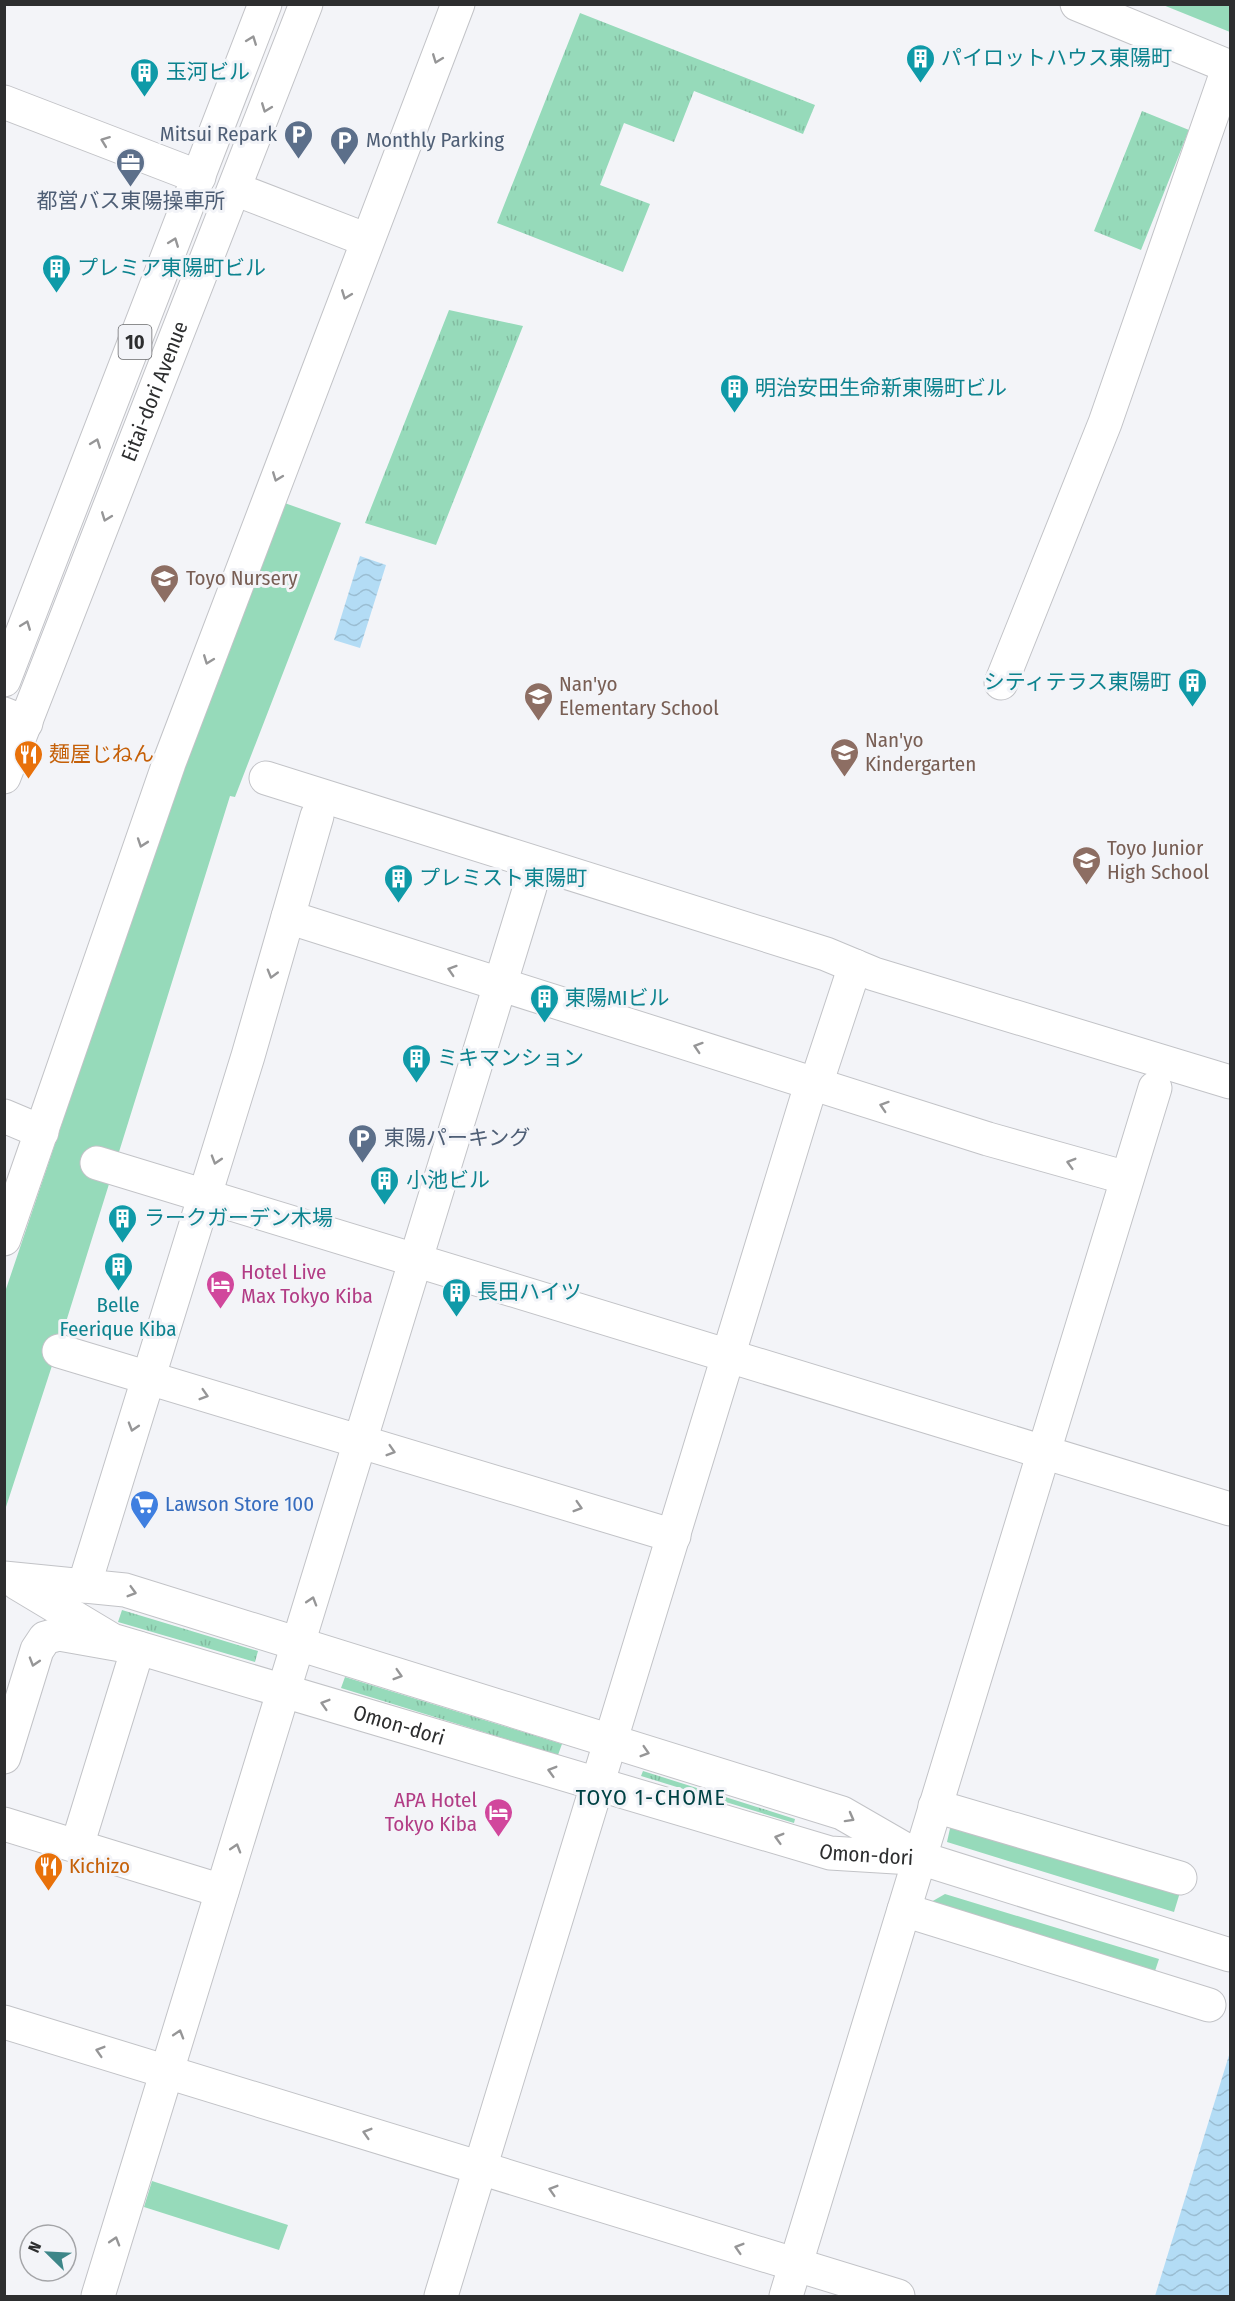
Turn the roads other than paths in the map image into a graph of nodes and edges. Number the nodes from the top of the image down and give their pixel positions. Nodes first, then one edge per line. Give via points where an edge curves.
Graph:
1 (265, 4) edge
2 (306, 4) edge
3 (458, 4) edge
4 (1077, 4) edge
5 (1230, 66) edge
6 (4, 102) edge
7 (199, 177) junction
8 (235, 189) junction
9 (367, 240) junction
10 (4, 680) edge
11 (1001, 683) dead end
12 (15, 718) edge
13 (4, 777) edge
14 (266, 778) dead end
15 (317, 816) dead end
16 (530, 887) dead end
17 (288, 917) junction
18 (855, 966) junction
19 (501, 985) junction
20 (1230, 1082) edge
21 (812, 1084) junction
22 (1155, 1088) dead end
23 (4, 1116) edge
24 (42, 1132) junction
25 (97, 1163) dead end
26 (1127, 1178) junction
27 (205, 1195) junction
28 (4, 1239) edge
29 (416, 1260) junction
30 (59, 1351) dead end
31 (729, 1356) junction
32 (148, 1378) junction
33 (360, 1442) junction
34 (1044, 1452) junction
35 (1230, 1509) edge
36 (674, 1536) junction
37 (8, 1579) edge
38 (84, 1586) junction
39 (298, 1644) junction
40 (138, 1648) junction
41 (284, 1691) junction
42 (611, 1741) junction
43 (4, 1757) edge
44 (598, 1784) junction
45 (935, 1806) junction
46 (4, 1824) edge
47 (76, 1846) junction
48 (920, 1858) junction
49 (1180, 1878) dead end
50 (222, 1891) junction
51 (904, 1910) junction
52 (1222, 1953) edge
53 (1209, 2006) dead end
54 (4, 2022) edge
55 (167, 2072) junction
56 (480, 2168) junction
57 (795, 2265) junction
58 (98, 2296) edge
59 (441, 2296) edge
60 (786, 2296) edge
61 (898, 2296) edge

7 -> 1 street, Eitai-dori Avenue / 10
2 -> 8 street, Eitai-dori Avenue / 10
3 -> 9 street
4 - 5 street
5 - 11 street via 1105,423
7 -> 6 street
10 -> 7 street, Eitai-dori Avenue / 10
8 - 9 street
8 -> 12 street, Eitai-dori Avenue / 10
9 -> 24 street via 169,763
12 - 13 street, Eitai-dori Avenue / 10
14 - 18 street
15 - 17 street
16 - 19 street
19 -> 17 street
17 -> 27 street
18 - 20 street
18 - 21 street via 820,1072
21 -> 19 street
19 - 29 street
26 -> 21 street
21 - 31 street
22 - 26 street
23 - 24 street
24 - 28 street
25 - 27 street
26 - 34 street
27 - 29 street
27 - 32 street
29 - 31 street
29 - 33 street
30 - 32 street
31 - 34 street
31 - 36 street
32 -> 33 street
32 -> 38 street
33 -> 36 street
39 -> 33 street
34 - 35 street
34 - 45 street
36 - 42 street
37 - 38 street, Omon-dori
37 - 40 street, Omon-dori via 112,1640
38 -> 39 street, Omon-dori via 124,1590
39 - 41 street
39 -> 42 street, Omon-dori
40 - 41 street, Omon-dori
40 -> 43 street via 59,1634 45,1638
40 - 47 street
44 -> 41 street, Omon-dori
50 -> 41 street
42 - 44 street
42 -> 48 street, Omon-dori via 842,1813
48 -> 44 street, Omon-dori via 830,1853
44 - 56 street
45 - 48 street
45 - 49 street
46 - 47 street
47 - 50 street
48 - 51 street
48 - 52 street
55 -> 50 street
51 - 53 street
51 - 57 street
55 -> 54 street
56 -> 55 street
58 -> 55 street
57 -> 56 street
56 - 59 street
57 - 60 street
57 - 61 street

